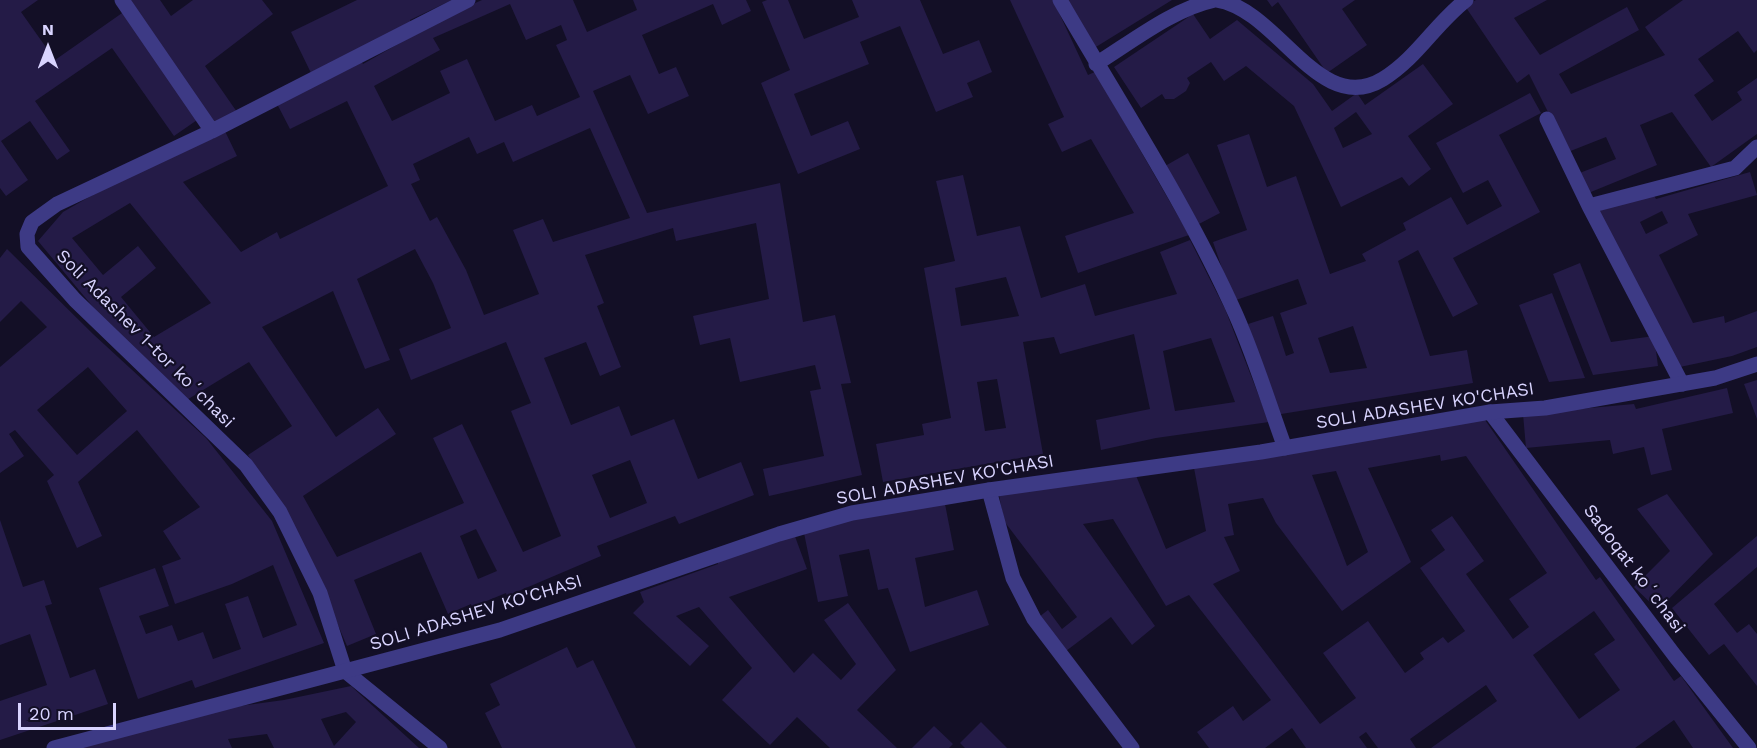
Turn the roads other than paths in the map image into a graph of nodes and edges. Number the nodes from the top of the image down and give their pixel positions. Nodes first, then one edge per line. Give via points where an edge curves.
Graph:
1 (122, 0) edge
2 (468, 0) edge
3 (1060, 0) edge
4 (1216, 0) edge
5 (1466, 0) edge
6 (1096, 64) junction
7 (1547, 119) dead end
8 (212, 130) junction
9 (1757, 147) edge
10 (1588, 206) junction
11 (1757, 364) edge
12 (1682, 384) junction
13 (1490, 412) junction
14 (1285, 448) junction
15 (989, 490) junction
16 (345, 671) junction
17 (54, 748) edge
18 (440, 748) edge
19 (1132, 748) edge
20 (1749, 748) edge

1 - 8 street
2 - 8 street
3 - 6 street
4 - 5 street via 1249,12 1333,85 1364,87 1381,80 1417,53
4 - 6 street via 1178,14
6 - 14 street via 1140,131 1237,316
7 - 10 street
8 - 16 street, Soli Adashev 1-tor koʻchasi via 57,204 32,222 27,234 28,247 91,316 246,465 280,512 320,593
9 - 10 street via 1735,168
10 - 12 street
11 - 12 street, SOLI ADASHEV KO'CHASI
12 - 13 street, SOLI ADASHEV KO'CHASI via 1545,408
13 - 14 street, SOLI ADASHEV KO'CHASI
13 - 20 street, Sadoqat koʻchasi
14 - 15 street, SOLI ADASHEV KO'CHASI
15 - 16 street, SOLI ADASHEV KO'CHASI via 852,513 779,534 500,630
15 - 19 street via 1013,578 1034,619
16 - 17 street, SOLI ADASHEV KO'CHASI
16 - 18 street

